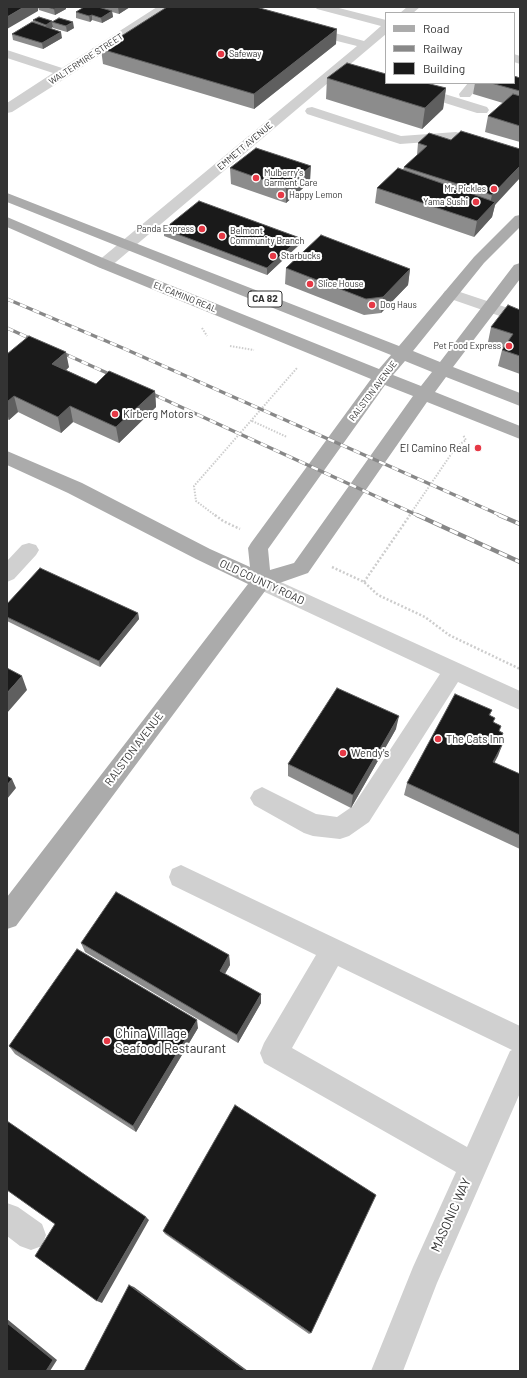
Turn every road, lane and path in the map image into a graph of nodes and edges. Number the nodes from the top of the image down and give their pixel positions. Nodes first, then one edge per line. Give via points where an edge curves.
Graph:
1 (165, 7) edge
2 (321, 7) edge
3 (385, 24) edge
4 (296, 26) edge
5 (385, 29) edge
6 (366, 45) junction
7 (7, 54) edge
8 (65, 73) junction
9 (399, 84) edge
10 (474, 84) edge
11 (465, 94) dead end
12 (7, 109) edge
13 (482, 110) dead end
14 (312, 111) dead end
15 (520, 154) edge
16 (7, 197) edge
17 (520, 219) edge
18 (7, 221) edge
19 (127, 245) junction
20 (104, 264) junction
21 (520, 268) edge
22 (451, 294) junction
23 (492, 307) junction
24 (520, 318) edge
25 (402, 353) junction
26 (297, 368) dead end
27 (443, 368) junction
28 (382, 377) junction
29 (424, 394) junction
30 (520, 400) edge
31 (252, 421) junction
32 (520, 433) edge
33 (287, 437) dead end
34 (466, 440) dead end
35 (7, 457) edge
36 (223, 521) dead end
37 (29, 550) dead end
38 (7, 574) edge
39 (350, 575) dead end
40 (261, 581) junction
41 (364, 582) junction
42 (520, 669) edge
43 (454, 670) junction
44 (520, 701) edge
45 (262, 798) dead end
46 (181, 878) dead end
47 (7, 917) edge
48 (333, 950) junction
49 (520, 1040) edge
50 (520, 1061) edge
51 (473, 1166) junction
52 (7, 1218) edge
53 (31, 1235) dead end
54 (387, 1371) edge

1 - 8 street, WALTERMIRE STREET
2 - 3 street
4 - 6 street
5 - 6 street, EMMETT AVENUE
6 - 19 street, EMMETT AVENUE
7 - 8 street
8 - 12 street, WALTERMIRE STREET
9 - 13 street
10 - 11 street
14 - 15 street via 400,140 456,136
16 - 19 main road, CA 82
17 - 22 main road, RALSTON AVENUE via 479,260
18 - 20 main road, EL CAMINO REAL / CA 82
19 - 20 street, EMMETT AVENUE
19 - 25 main road, CA 82
20 - 28 main road, EL CAMINO REAL / CA 82
21 - 23 main road
22 - 23 street
22 - 25 main road, RALSTON AVENUE
23 - 24 street
23 - 27 main road
25 - 27 main road, CA 82
25 - 28 main road, RALSTON AVENUE
26 - 31 path
27 - 29 main road
27 - 30 main road, CA 82
28 - 29 main road, EL CAMINO REAL / CA 82
28 - 40 main road, RALSTON AVENUE via 258,548
29 - 32 main road, EL CAMINO REAL / CA 82
29 - 40 main road via 301,568
31 - 33 path
31 - 36 path via 194,486 196,501
34 - 41 path via 456,447
35 - 40 main road, OLD COUNTY ROAD
37 - 38 street
39 - 41 path
40 - 43 street, OLD COUNTY ROAD
40 - 47 main road, RALSTON AVENUE
41 - 42 path via 378,595 425,617 449,635
43 - 44 street, OLD COUNTY ROAD
43 - 45 street via 361,814 354,820 340,828 313,825
46 - 48 street
48 - 49 street
48 - 51 street via 274,1053
50 - 51 street, MASONIC WAY
51 - 54 street, MASONIC WAY
52 - 53 street

